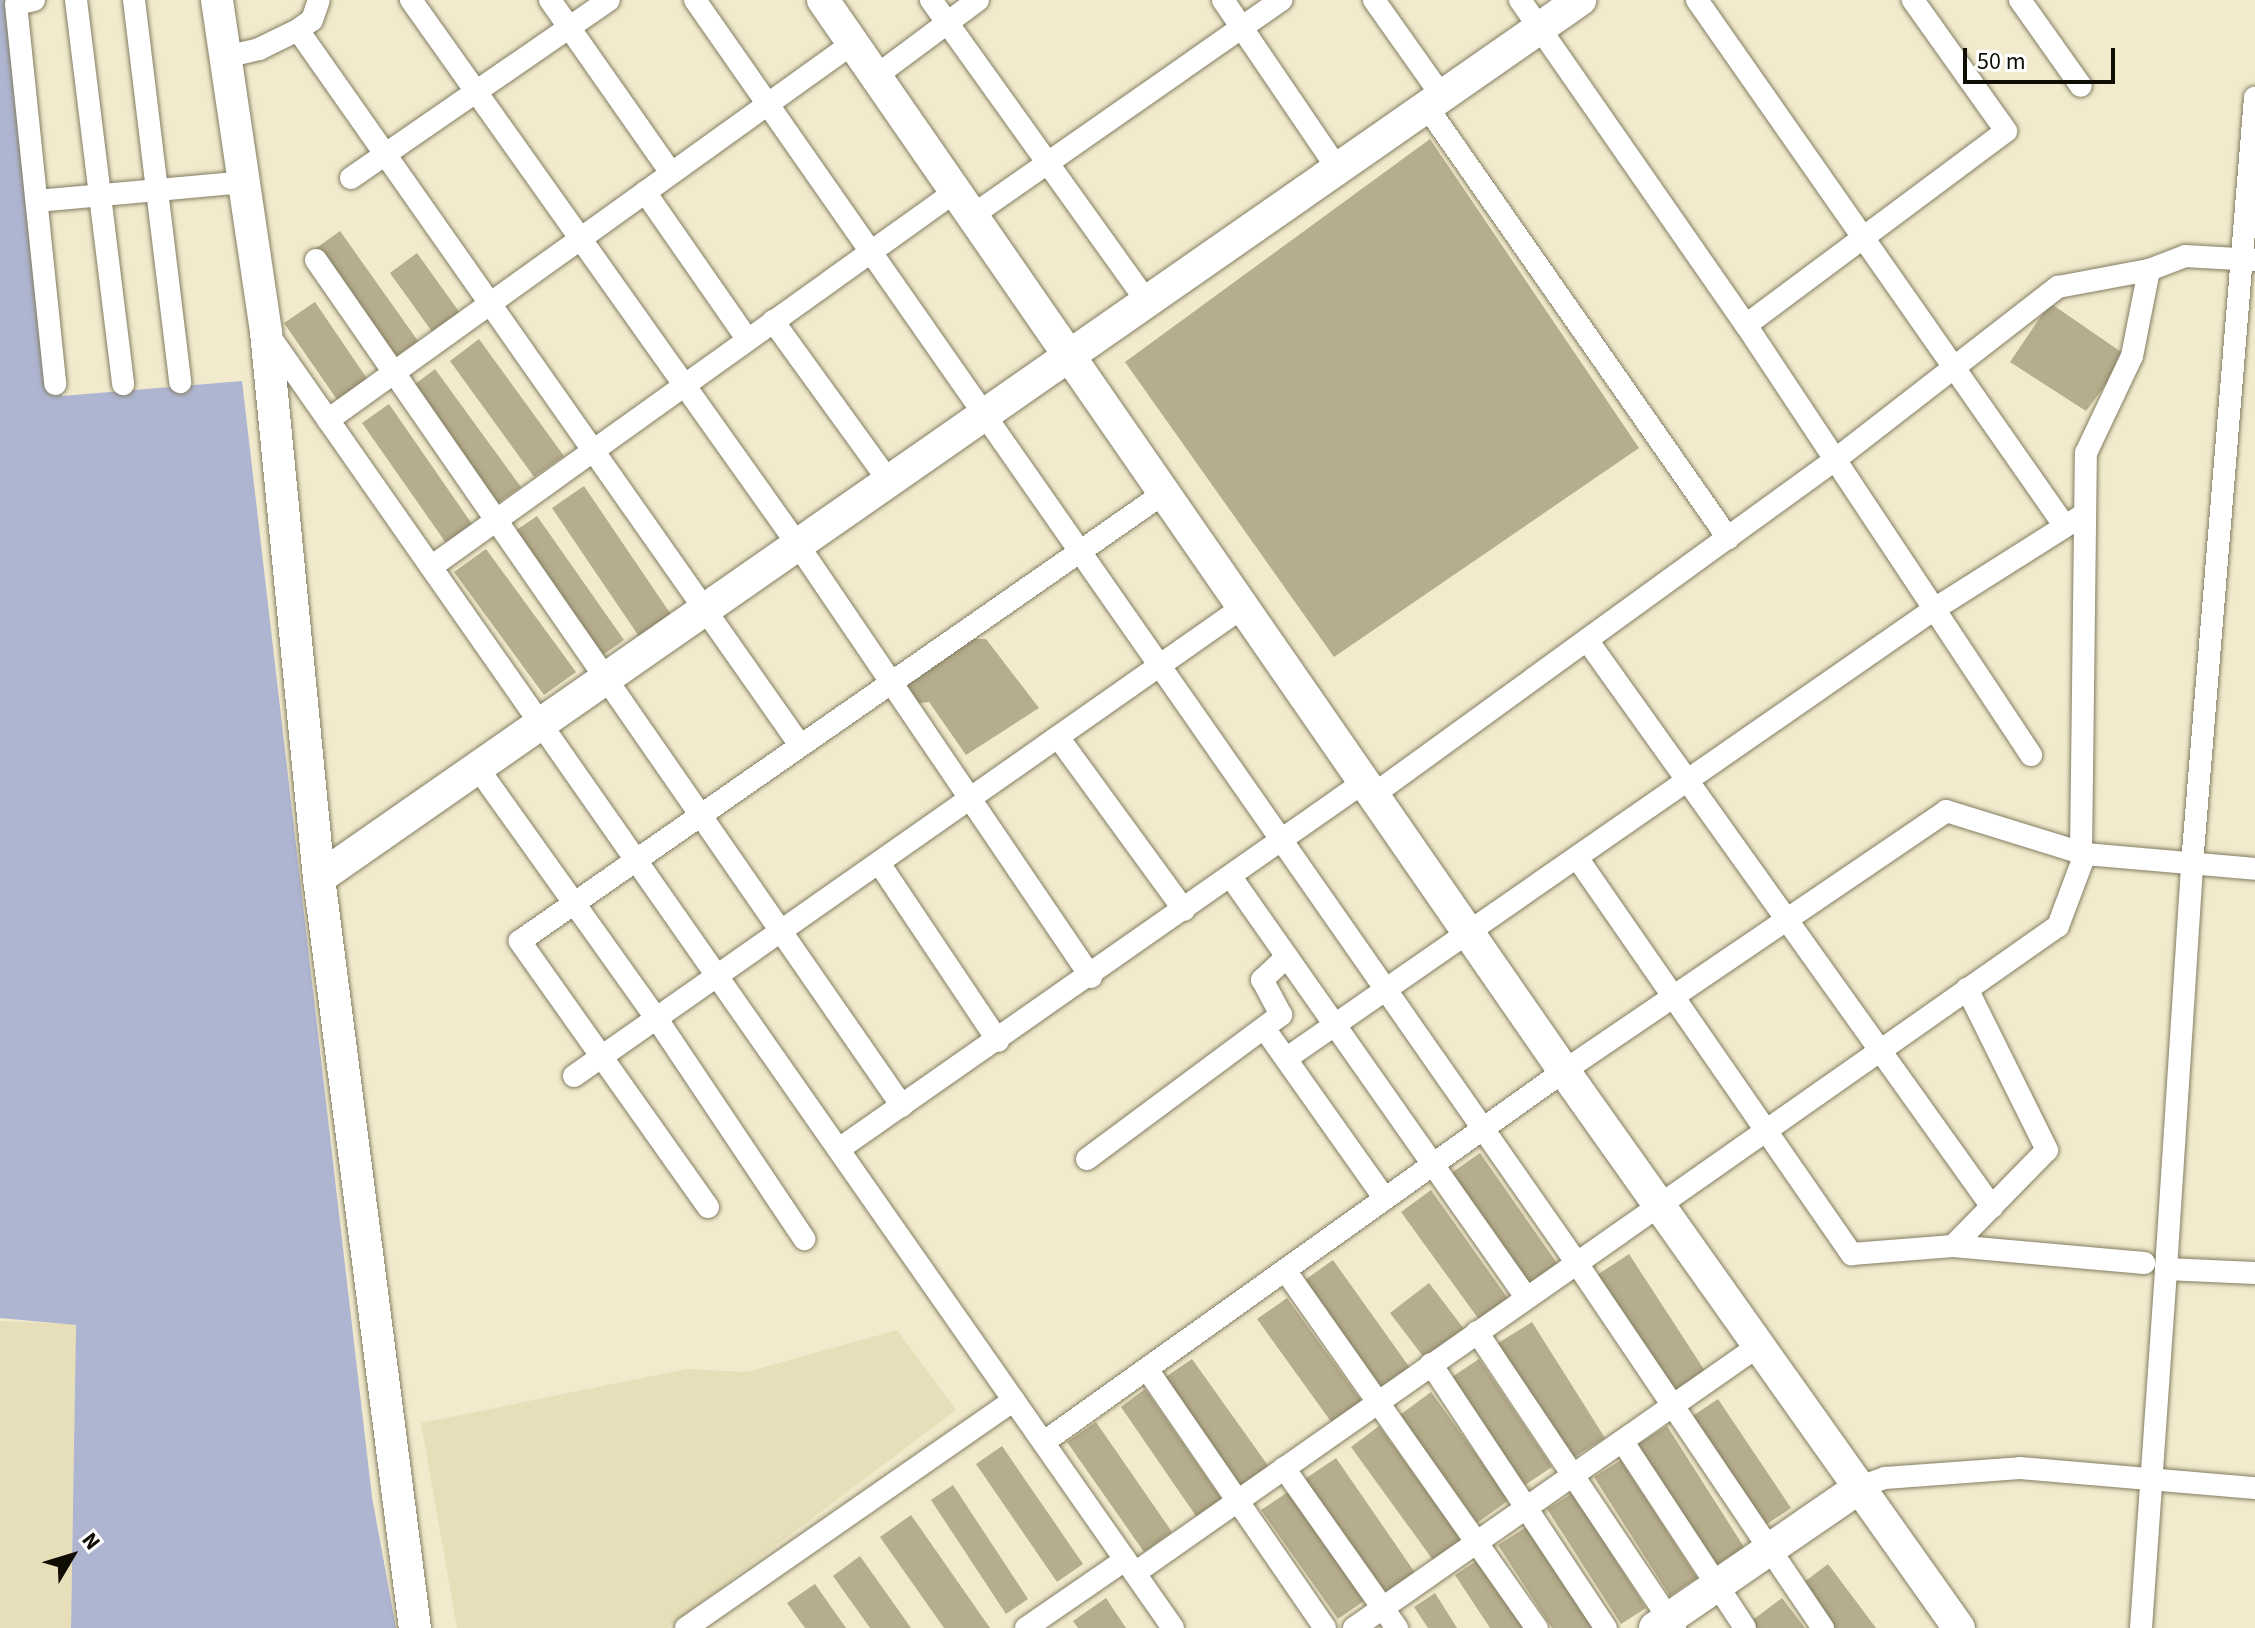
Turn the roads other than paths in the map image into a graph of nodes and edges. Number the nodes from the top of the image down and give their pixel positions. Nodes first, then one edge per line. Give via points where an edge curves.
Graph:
1 (34, 0) edge
2 (76, 0) edge
3 (134, 0) edge
4 (217, 0) edge
5 (319, 0) edge
6 (411, 0) edge
7 (550, 0) edge
8 (609, 0) edge
9 (695, 0) edge
10 (823, 0) edge
11 (931, 0) edge
12 (978, 0) edge
13 (1223, 0) edge
14 (1281, 0) edge
15 (1374, 0) edge
16 (1520, 0) edge
17 (1580, 0) edge
18 (1697, 0) edge
19 (1913, 0) edge
20 (2020, 0) edge
21 (946, 22) junction
22 (570, 27) junction
23 (1241, 27) junction
24 (1540, 28) junction
25 (298, 30) junction
26 (853, 43) junction
27 (225, 57) junction
28 (876, 76) junction
29 (2081, 86) dead end
30 (476, 92) junction
31 (2255, 98) edge
32 (1434, 102) junction
33 (768, 104) junction
34 (386, 154) junction
35 (1047, 163) junction
36 (1338, 169) junction
37 (671, 173) junction
38 (351, 178) dead end
39 (244, 182) junction
40 (158, 189) junction
41 (645, 192) junction
42 (99, 194) junction
43 (37, 201) junction
44 (964, 203) junction
45 (1863, 237) junction
46 (580, 239) junction
47 (872, 251) junction
48 (2248, 259) edge
49 (316, 260) dead end
50 (2149, 270) junction
51 (1147, 302) junction
52 (491, 303) junction
53 (773, 321) junction
54 (1746, 325) junction
55 (266, 332) junction
56 (748, 340) junction
57 (1070, 355) junction
58 (1957, 367) junction
59 (394, 372) junction
60 (180, 382) dead end
61 (55, 384) dead end
62 (123, 384) dead end
63 (684, 385) junction
64 (986, 414) junction
65 (328, 420) junction
66 (593, 451) junction
67 (1836, 459) junction
68 (889, 481) junction
69 (1164, 493) junction
70 (499, 518) junction
71 (2073, 520) junction
72 (1728, 538) junction
73 (798, 545) junction
74 (1080, 551) junction
75 (431, 567) junction
76 (1243, 607) junction
77 (1936, 608) junction
78 (705, 609) junction
79 (1587, 640) junction
80 (1159, 666) junction
81 (608, 676) junction
82 (891, 682) junction
83 (540, 724) junction
84 (1058, 737) junction
85 (800, 745) junction
86 (2031, 755) dead end
87 (477, 767) junction
88 (1688, 782) junction
89 (1368, 789) junction
90 (970, 798) junction
91 (702, 814) junction
92 (1280, 842) junction
93 (2083, 854) junction
94 (635, 859) junction
95 (1578, 859) junction
96 (879, 863) junction
97 (2192, 864) junction
98 (2255, 869) edge
99 (1231, 877) junction
100 (319, 878) junction
101 (575, 902) junction
102 (1184, 910) junction
103 (1785, 920) junction
104 (782, 931) junction
105 (1470, 936) junction
106 (1287, 957) junction
107 (717, 976) junction
108 (1091, 977) junction
109 (1967, 989) junction
110 (1386, 993) junction
111 (1673, 995) junction
112 (657, 1019) junction
113 (1336, 1027) junction
114 (1264, 1028) junction
115 (998, 1041) junction
116 (1877, 1052) junction
117 (605, 1055) junction
118 (1287, 1058) junction
119 (1564, 1071) junction
120 (574, 1076) dead end
121 (902, 1106) junction
122 (1482, 1129) junction
123 (1765, 1129) junction
124 (839, 1149) junction
125 (1087, 1159) dead end
126 (1433, 1165) junction
127 (1385, 1199) junction
128 (1657, 1205) junction
129 (708, 1207) dead end
130 (1992, 1207) junction
131 (804, 1239) dead end
132 (1953, 1246) junction
133 (1576, 1262) junction
134 (2155, 1266) junction
135 (1285, 1270) junction
136 (2255, 1273) edge
137 (1526, 1297) junction
138 (1477, 1332) junction
139 (1758, 1346) junction
140 (1431, 1364) junction
141 (1147, 1369) junction
142 (1014, 1400) junction
143 (1380, 1400) junction
144 (1672, 1408) junction
145 (1044, 1442) junction
146 (1623, 1442) junction
147 (1284, 1468) junction
148 (1573, 1477) junction
149 (2152, 1481) junction
150 (1860, 1487) junction
151 (2255, 1488) edge
152 (1236, 1501) junction
153 (1527, 1508) junction
154 (1479, 1541) junction
155 (1766, 1550) junction
156 (1130, 1566) junction
157 (1715, 1587) junction
158 (1383, 1608) junction
159 (1666, 1625) edge
160 (415, 1628) edge
161 (686, 1628) edge
162 (1026, 1628) edge
163 (1173, 1628) edge
164 (1325, 1628) edge
165 (1354, 1628) edge
166 (1397, 1628) edge
167 (1537, 1628) edge
168 (1606, 1628) edge
169 (1745, 1628) edge
170 (1823, 1628) edge
171 (1959, 1628) edge
172 (2141, 1628) edge

1 - 43 street via 16,4
2 - 42 street
3 - 40 street
4 - 27 street
5 - 25 street via 312,20
6 - 30 street
7 - 22 street
8 - 22 street
9 - 33 street
10 - 26 street
11 - 21 street
12 - 21 street
13 - 23 street
14 - 23 street
15 - 32 street
16 - 24 street
17 - 24 street
18 - 45 street
19 - 45 street via 2006,131
20 - 29 street
21 - 28 street
21 - 35 street
22 - 30 street
22 - 37 street
23 - 35 street
23 - 36 street
24 - 32 street
24 - 54 street
25 - 27 street via 259,49
25 - 34 street
26 - 28 street
26 - 33 street
27 - 39 street
28 - 44 street
30 - 34 street
30 - 46 street
31 - 48 street
32 - 36 street
32 - 72 street
33 - 37 street
33 - 47 street
34 - 38 street
34 - 52 street
35 - 44 street
35 - 51 street
36 - 51 street
37 - 41 street
39 - 40 street
39 - 55 street
40 - 42 street
40 - 60 street
41 - 46 street
41 - 56 street
42 - 43 street
42 - 62 street
43 - 61 street
44 - 47 street
44 - 57 street
45 - 54 street
45 - 58 street
46 - 52 street
46 - 63 street
47 - 53 street
47 - 64 street
48 - 50 street via 2185,256
48 - 97 street
49 - 59 street
50 - 58 street via 2058,287
50 - 71 street via 2132,356 2086,453
51 - 57 street
52 - 59 street
52 - 66 street
53 - 56 street
53 - 68 street
54 - 67 street
55 - 65 street
55 - 100 street
56 - 63 street
57 - 64 street
57 - 69 street
58 - 67 street
58 - 71 street
59 - 65 street
59 - 70 street
63 - 66 street
63 - 73 street
64 - 68 street
64 - 74 street
65 - 75 street
66 - 70 street
66 - 78 street
67 - 72 street
67 - 77 street
68 - 73 street
69 - 74 street
69 - 76 street
70 - 75 street
70 - 81 street
71 - 77 street
71 - 93 street
72 - 79 street
73 - 78 street
73 - 82 street
74 - 80 street
74 - 82 street
75 - 83 street
76 - 80 street
76 - 89 street
77 - 86 street
77 - 88 street
78 - 81 street
78 - 85 street
79 - 88 street
79 - 89 street
80 - 84 street
80 - 92 street
81 - 83 street
81 - 91 street
82 - 85 street
82 - 90 street
83 - 87 street
83 - 94 street
84 - 90 street
84 - 102 street
85 - 91 street
87 - 100 street
87 - 101 street
88 - 95 street
88 - 103 street
89 - 92 street
89 - 105 street
90 - 96 street
90 - 108 street
91 - 94 street
91 - 104 street
92 - 99 street
92 - 110 street
93 - 97 street
93 - 103 street via 1946,811
93 - 109 street via 2058,926
94 - 101 street
94 - 107 street
95 - 105 street
95 - 111 street
96 - 104 street
96 - 115 street
97 - 98 street
97 - 134 street
99 - 102 street
99 - 106 street
100 - 160 street
101 - 112 street
101 - 117 street via 520,941
102 - 108 street
103 - 111 street
103 - 116 street
104 - 107 street
104 - 121 street
105 - 110 street
105 - 119 street
106 - 113 street
106 - 114 street via 1262,980 1282,1010
107 - 112 street
107 - 124 street
108 - 115 street
109 - 116 street
109 - 130 street via 2047,1150
110 - 113 street
110 - 122 street
111 - 119 street
111 - 123 street
112 - 117 street
112 - 131 street
113 - 118 street
113 - 126 street
114 - 118 street
114 - 125 street
115 - 121 street
116 - 123 street
116 - 130 street
117 - 120 street
117 - 129 street
118 - 127 street
119 - 122 street
119 - 128 street
121 - 124 street
122 - 126 street
122 - 133 street
123 - 128 street
123 - 132 street via 1852,1254
124 - 142 street
126 - 127 street
126 - 137 street
127 - 135 street
128 - 133 street
128 - 139 street
130 - 132 street
132 - 134 street
133 - 137 street
133 - 144 street
134 - 136 street
134 - 149 street
135 - 141 street
135 - 143 street
137 - 138 street
138 - 140 street
138 - 148 street
139 - 144 street
139 - 150 street
140 - 143 street
140 - 153 street
141 - 145 street
141 - 152 street
142 - 145 street
142 - 161 street
143 - 147 street
143 - 154 street
144 - 146 street
144 - 155 street
145 - 156 street
146 - 148 street
146 - 157 street
147 - 152 street
147 - 158 street
148 - 153 street
148 - 159 street
149 - 150 street via 2020,1468 1885,1478
149 - 151 street
149 - 172 street
150 - 155 street
150 - 171 street
152 - 156 street
152 - 164 street
153 - 154 street
153 - 168 street
154 - 158 street
154 - 167 street
155 - 157 street
155 - 170 street
156 - 162 street
156 - 163 street
157 - 159 street
157 - 169 street
158 - 165 street
158 - 166 street

